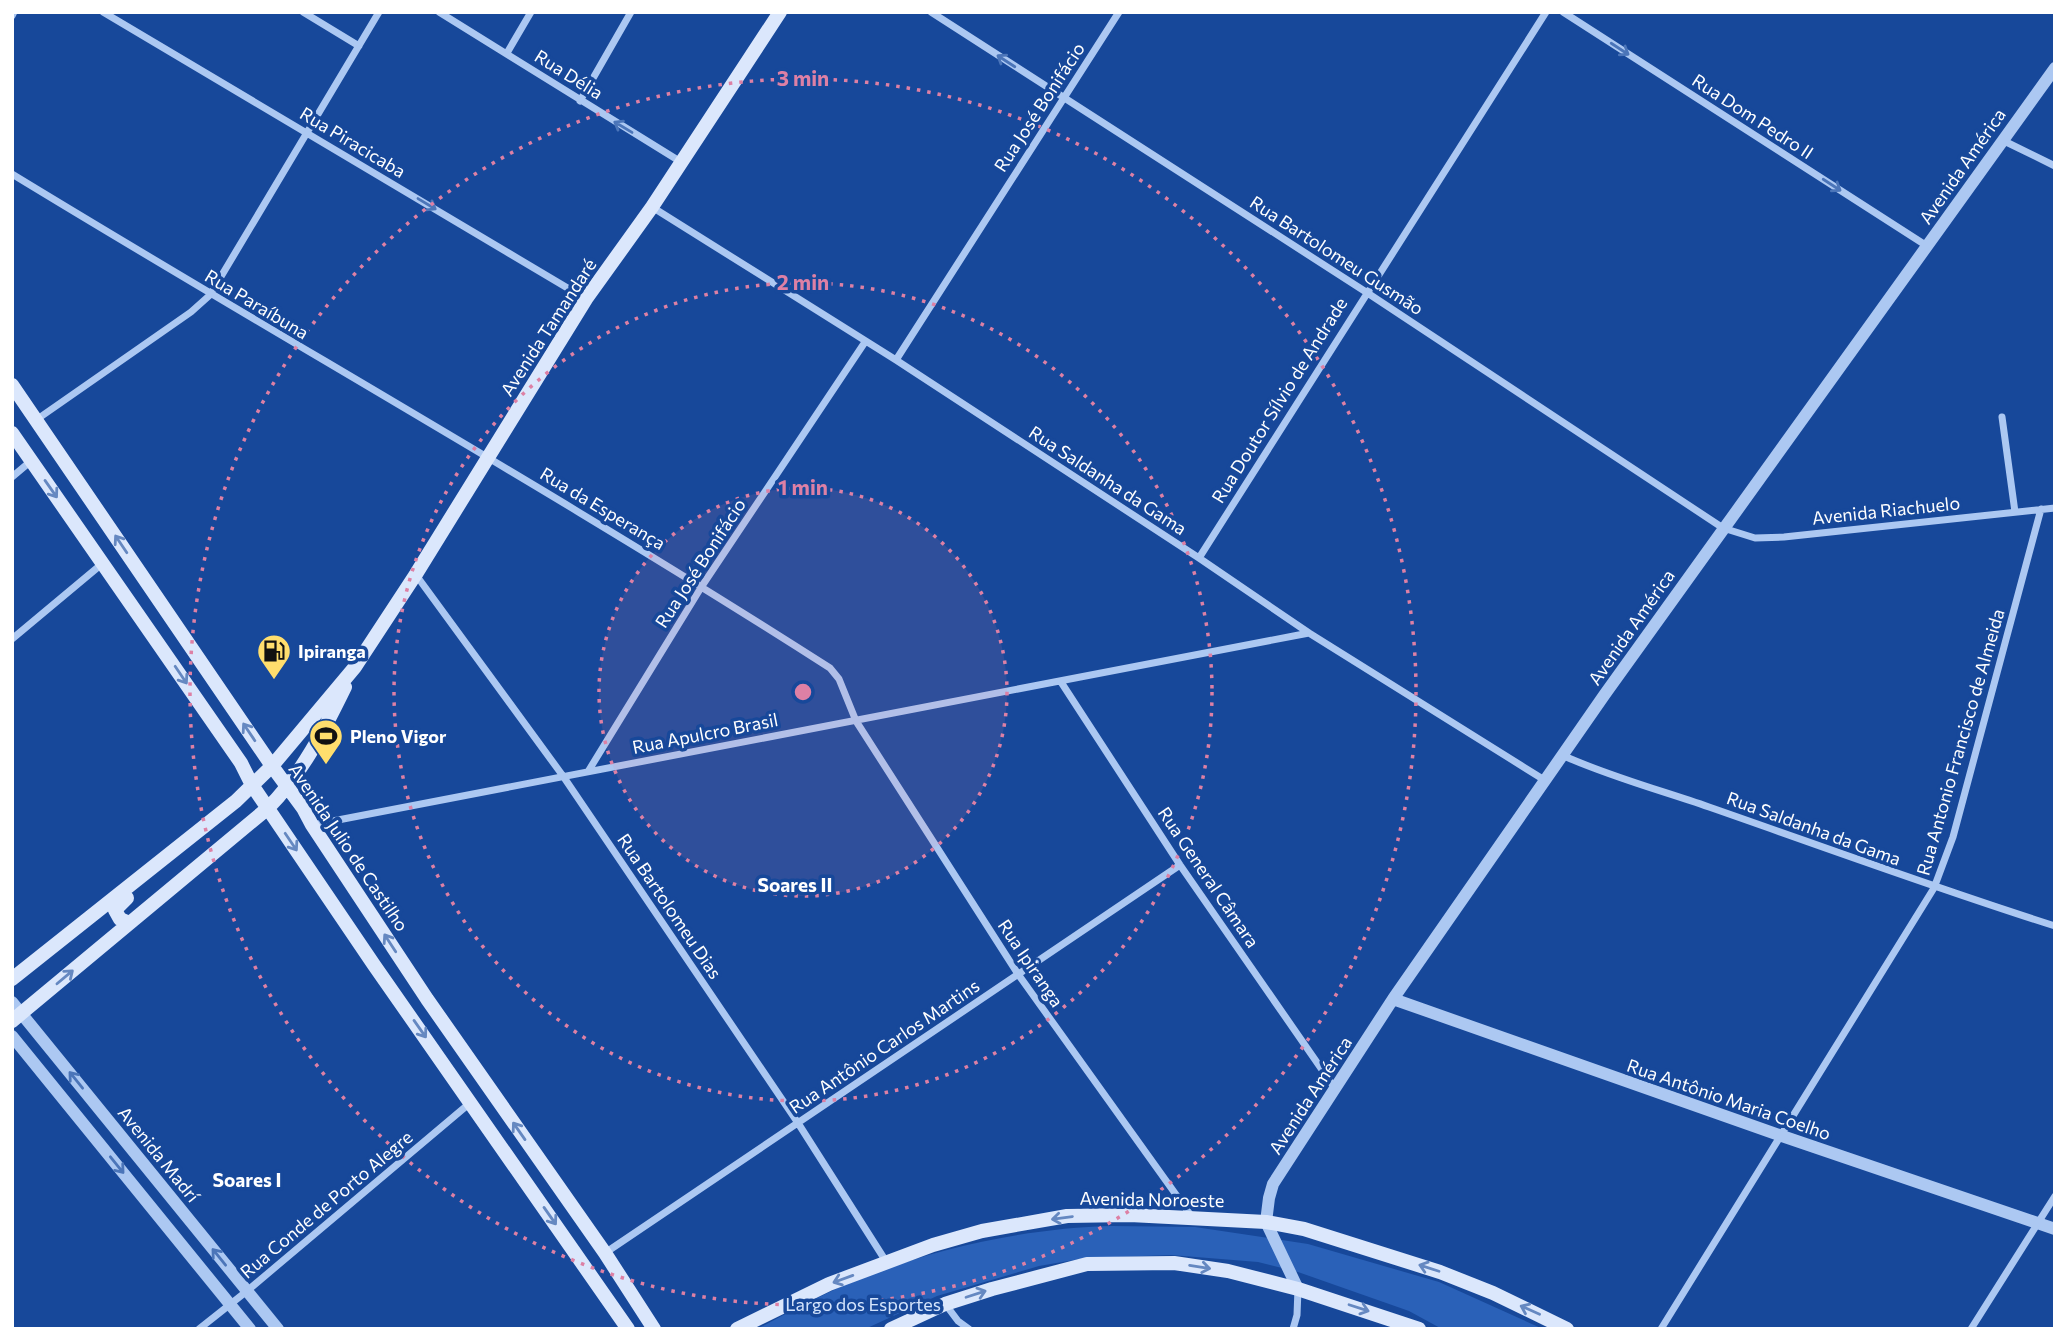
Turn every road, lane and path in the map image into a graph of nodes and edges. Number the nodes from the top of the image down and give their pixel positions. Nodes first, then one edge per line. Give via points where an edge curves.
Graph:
1 (103, 12) edge
2 (303, 12) edge
3 (379, 12) edge
4 (439, 12) edge
5 (531, 12) edge
6 (631, 12) edge
7 (780, 12) edge
8 (931, 12) edge
9 (1119, 12) edge
10 (1546, 12) edge
11 (1563, 12) edge
12 (359, 46) junction
13 (507, 53) junction
14 (2055, 68) edge
15 (1064, 97) junction
16 (580, 101) junction
17 (306, 132) junction
18 (2002, 139) junction
19 (682, 162) junction
20 (2055, 166) edge
21 (12, 174) edge
22 (652, 207) junction
23 (1927, 246) junction
24 (1366, 292) junction
25 (210, 295) junction
26 (586, 299) junction
27 (865, 342) junction
28 (896, 360) junction
29 (12, 385) edge
30 (2002, 417) dead end
31 (36, 420) junction
32 (12, 433) edge
33 (488, 457) junction
34 (32, 461) junction
35 (12, 477) edge
36 (2055, 508) edge
37 (2041, 509) junction
38 (2015, 512) junction
39 (1723, 528) junction
40 (1199, 558) junction
41 (104, 563) junction
42 (416, 574) junction
43 (702, 586) junction
44 (1310, 633) junction
45 (12, 639) edge
46 (355, 667) junction
47 (1060, 682) junction
48 (856, 720) junction
49 (1564, 756) junction
50 (272, 766) junction
51 (589, 770) junction
52 (563, 776) junction
53 (1546, 781) junction
54 (252, 785) junction
55 (288, 788) junction
56 (268, 808) junction
57 (223, 811) junction
58 (312, 825) junction
59 (1180, 865) junction
60 (1934, 888) junction
61 (129, 923) junction
62 (2055, 926) edge
63 (1018, 974) junction
64 (12, 979) edge
65 (1393, 999) junction
66 (16, 1012) edge
67 (12, 1036) edge
68 (1334, 1087) junction
69 (471, 1102) junction
70 (798, 1123) junction
71 (1782, 1136) junction
72 (2055, 1196) edge
73 (1192, 1217) junction
74 (1266, 1222) junction
75 (2038, 1223) junction
76 (2055, 1229) edge
77 (605, 1253) junction
78 (887, 1263) junction
79 (1298, 1289) junction
80 (247, 1291) junction
81 (945, 1304) junction
82 (231, 1305) junction
83 (199, 1329) edge
84 (250, 1329) edge
85 (278, 1329) edge
86 (628, 1329) edge
87 (654, 1329) edge
88 (737, 1329) edge
89 (891, 1329) edge
90 (969, 1329) edge
91 (1293, 1329) edge
92 (1419, 1329) edge
93 (1567, 1329) edge
94 (1661, 1329) edge
95 (1971, 1329) edge

1 - 17 street, Rua Piracicaba
2 - 12 street
3 - 12 street
4 - 13 street, Rua Délia
5 - 13 street
6 - 16 street
7 - 19 main road, Avenida Tamandaré
15 -> 8 street, Rua Bartolomeu Gusmão
9 - 15 street, Rua José Bonifácio
10 - 24 street, Rua Doutor Sílvio de Andrade
11 -> 23 street, Rua Dom Pedro II
12 - 17 street
13 - 16 street, Rua Délia
14 - 18 street, Avenida América
15 - 24 street, Rua Bartolomeu Gusmão
15 - 28 street, Rua José Bonifácio
19 -> 16 street, Rua Délia
17 - 25 street
17 -> 26 street, Rua Piracicaba
18 - 20 street
18 - 23 street, Avenida América
19 - 22 main road, Avenida Tamandaré
21 - 25 street, Rua Paraíbuna
22 - 26 main road, Avenida Tamandaré
22 - 27 street, Rua Saldanha da Gama
23 - 39 street, Avenida América
24 - 39 street, Rua Bartolomeu Gusmão
24 - 40 street, Rua Doutor Sílvio de Andrade
25 - 31 street
25 - 33 street, Rua Paraíbuna
26 - 33 main road, Avenida Tamandaré
27 - 28 street, Rua Saldanha da Gama
27 - 43 street, Rua José Bonifácio
28 - 40 street, Rua Saldanha da Gama
29 - 31 main road, Avenida Julio de Castilho
30 - 38 street
50 -> 31 main road, Avenida Julio de Castilho
32 - 34 main road
33 - 42 main road, Avenida Tamandaré
33 - 43 street, Rua da Esperança
34 - 35 street
34 -> 41 main road
36 - 37 street, Avenida Riachuelo
37 - 38 street, Avenida Riachuelo
37 - 60 street, Rua Antonio Francisco de Almeida
38 - 39 street, Avenida Riachuelo via 1784,537 1755,538
39 - 49 street, Avenida América
40 - 44 street, Rua Saldanha da Gama
41 - 45 street
41 -> 54 main road
42 - 46 main road, Avenida Tamandaré
42 - 52 street, Rua Bartolomeu Dias
43 - 48 street, Rua da Esperança via 830,668
43 - 51 street, Rua José Bonifácio
44 - 47 street, Rua Apulcro Brasil
44 - 53 street, Rua Saldanha da Gama
46 - 50 main road, Avenida Tamandaré
46 - 55 main road, Avenida Tamandaré
47 - 48 street, Rua Apulcro Brasil
47 - 59 street, Rua General Câmara
48 - 51 street, Rua Apulcro Brasil
48 - 63 street, Rua Ipiranga
49 - 53 street, Avenida América
49 - 60 street, Rua Saldanha da Gama
50 - 54 main road, Avenida Tamandaré
50 - 55 main road, Avenida Julio de Castilho
51 - 52 street, Rua Apulcro Brasil
52 - 58 street, Rua Apulcro Brasil
52 - 70 street, Rua Bartolomeu Dias
53 - 65 street, Avenida América
54 - 56 main road
54 - 57 main road, Avenida Tamandaré
55 - 56 main road, Avenida Tamandaré
55 - 58 main road, Avenida Julio de Castilho
56 - 61 main road, Avenida Tamandaré
56 -> 69 main road
57 - 61 main road via 212,832 117,905 116,915
57 - 64 main road
77 -> 58 main road, Avenida Julio de Castilho via 426,999
59 - 63 street, Rua Antônio Carlos Martins
59 - 68 street, Rua General Câmara
60 - 62 street, Rua Saldanha da Gama
60 - 71 street, Rua Antonio Francisco de Almeida
66 -> 61 main road, Avenida Tamandaré
63 - 70 street, Rua Antônio Carlos Martins
63 - 73 street, Rua Ipiranga
65 - 68 street, Avenida América
65 - 71 street, Rua Antônio Maria Coelho
80 -> 66 street, Avenida Madrí
67 -> 82 street
68 - 74 street, Avenida América via 1273,1184
69 - 80 street, Rua Conde de Porto Alegre
69 -> 86 main road
70 - 77 street, Rua Antônio Carlos Martins
70 - 78 street, Rua Bartolomeu Dias
71 - 75 street, Rua Antônio Maria Coelho
71 - 94 street, Rua Antonio Francisco de Almeida
72 - 75 street
73 - 74 main road, Avenida Noroeste
73 -> 78 main road, Avenida Noroeste via 1067,1216 982,1231
74 - 79 street
93 -> 74 main road, Avenida Noroeste via 1440,1272 1350,1242
75 - 76 street, Rua Antônio Maria Coelho
75 - 95 street
77 - 87 main road, Avenida Julio de Castilho
78 -> 88 main road, Avenida Noroeste via 829,1284
81 -> 79 main road via 1087,1264 1174,1263
79 - 91 street
79 -> 92 main road
80 - 82 street, Rua Conde de Porto Alegre
80 - 85 street, Avenida Madrí
81 - 89 main road
81 - 90 street
82 - 83 street, Rua Conde de Porto Alegre
82 - 84 street

